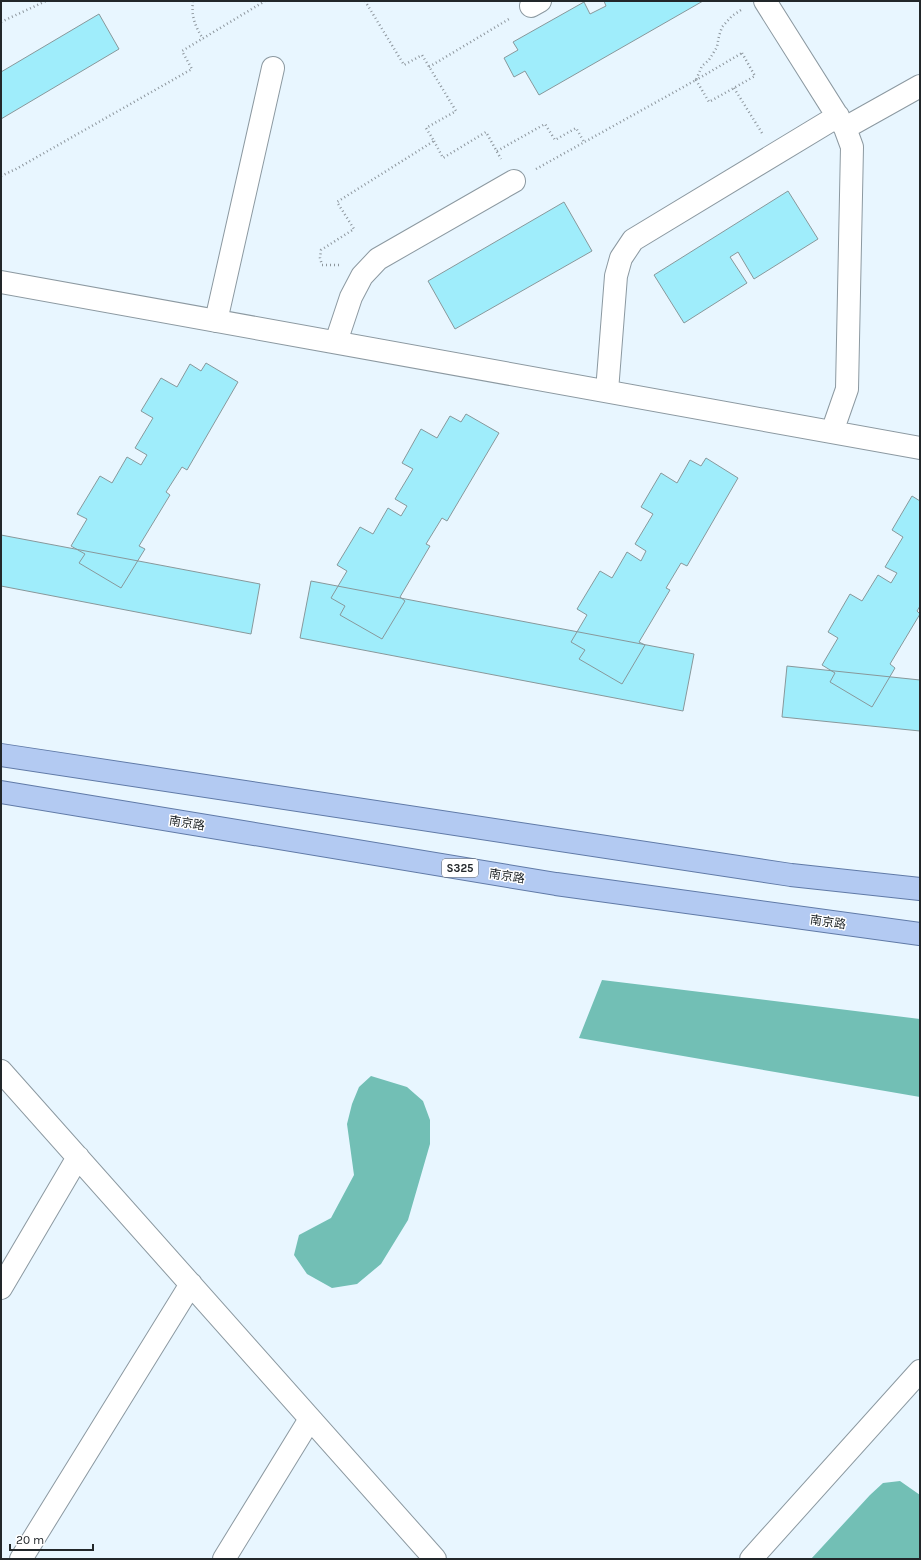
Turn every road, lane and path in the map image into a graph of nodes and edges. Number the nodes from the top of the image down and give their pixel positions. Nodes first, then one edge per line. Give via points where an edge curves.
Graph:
1 (46, 1) edge
2 (193, 1) edge
3 (265, 1) edge
4 (365, 1) edge
5 (536, 4) edge
6 (755, 5) edge
7 (1, 22) edge
8 (203, 39) junction
9 (429, 67) junction
10 (273, 68) dead end
11 (696, 80) junction
12 (920, 86) edge
13 (734, 88) junction
14 (841, 122) junction
15 (434, 141) junction
16 (584, 142) junction
17 (497, 152) junction
18 (775, 154) junction
19 (1, 176) edge
20 (514, 181) junction
21 (365, 273) junction
22 (1, 282) edge
23 (216, 321) junction
24 (336, 342) junction
25 (607, 391) junction
26 (832, 432) junction
27 (920, 448) edge
28 (1, 755) edge
29 (1, 792) edge
30 (920, 889) edge
31 (920, 934) edge
32 (1, 1071) edge
33 (78, 1157) junction
34 (191, 1284) junction
35 (1, 1288) edge
36 (920, 1371) edge
37 (310, 1419) junction
38 (21, 1559) edge
39 (224, 1559) edge
40 (435, 1559) edge
41 (751, 1559) edge

1 - 7 path
2 - 8 path via 192,14
3 - 8 path
4 - 9 path via 404,65 422,55
5 - 9 path
6 - 11 path via 732,16 722,27 717,46 702,66
6 - 14 street
8 - 19 path via 182,51 192,69
9 - 15 path via 456,111 426,128
10 - 23 street
11 - 13 path via 709,102
11 - 13 path via 742,53 755,76
11 - 16 path
12 - 14 street
13 - 18 path
14 - 18 street
14 - 26 street via 852,147 847,389
15 - 17 path via 443,158 486,132
15 - 21 path via 337,202 354,229 321,250 322,265 341,265
16 - 17 path via 576,128 555,140 545,124
16 - 20 path
17 - 20 path
18 - 25 street via 633,240 620,258 616,276
20 - 21 street via 378,259
21 - 24 street via 351,297
22 - 23 street
23 - 24 street
24 - 25 street
25 - 26 street
26 - 27 street
28 - 30 main road via 791,875
29 - 31 main road, 南京路 / S325 via 556,884
32 - 33 street
33 - 34 street
33 - 35 street
34 - 37 street
34 - 38 street
36 - 41 street
37 - 39 street
37 - 40 street

